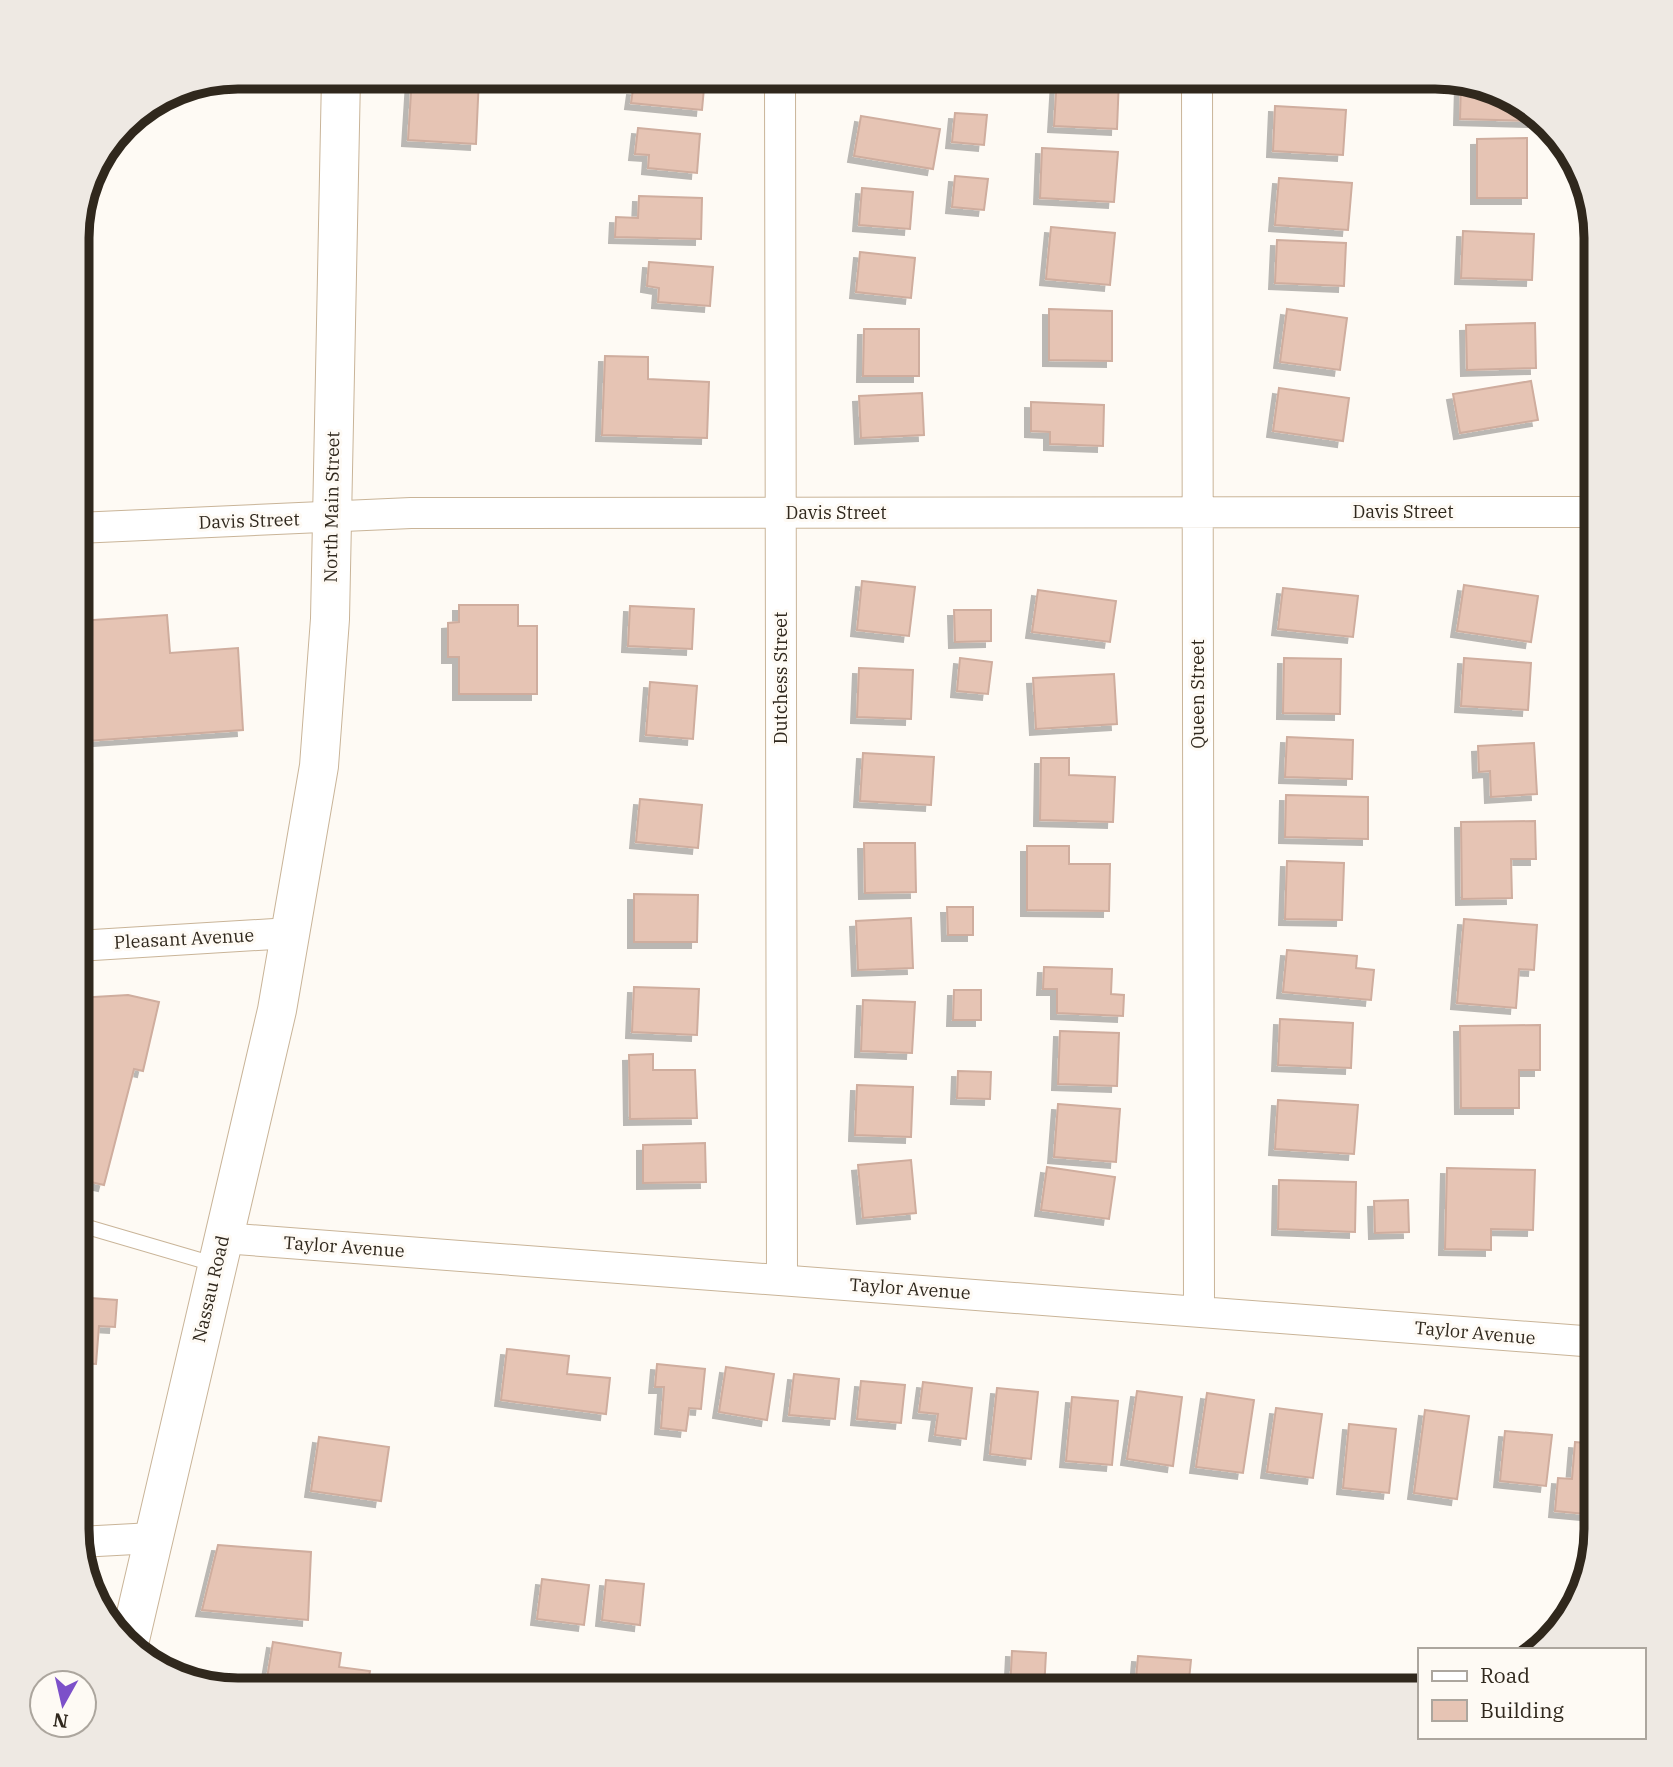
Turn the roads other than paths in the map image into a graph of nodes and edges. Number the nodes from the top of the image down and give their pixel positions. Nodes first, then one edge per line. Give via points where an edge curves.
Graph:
1 (341, 89) edge
2 (780, 89) edge
3 (1196, 90) edge
4 (1198, 512) junction
5 (1584, 512) edge
6 (781, 513) junction
7 (331, 518) junction
8 (90, 527) edge
9 (290, 933) junction
10 (89, 945) edge
11 (89, 1226) edge
12 (220, 1252) junction
13 (782, 1280) junction
14 (1199, 1311) junction
15 (1584, 1341) edge
16 (153, 1538) junction
17 (90, 1541) edge
18 (132, 1633) edge

1 - 7 main road, North Main Street
2 - 6 street, Dutchess Street
3 - 4 street, Queen Street
4 - 5 street, Davis Street
4 - 6 street, Davis Street
4 - 14 street, Queen Street
6 - 7 street, Davis Street via 411,513
6 - 13 street, Dutchess Street
7 - 8 street, Davis Street
7 - 9 main road, North Main Street via 330,619 319,766
9 - 10 street, Pleasant Avenue
9 - 12 main road, Nassau Road via 277,1010
11 - 12 lane
12 - 13 street, Taylor Avenue
12 - 16 main road, Nassau Road
13 - 14 street, Taylor Avenue
14 - 15 street, Taylor Avenue
16 - 17 street
16 - 18 main road, Nassau Road

